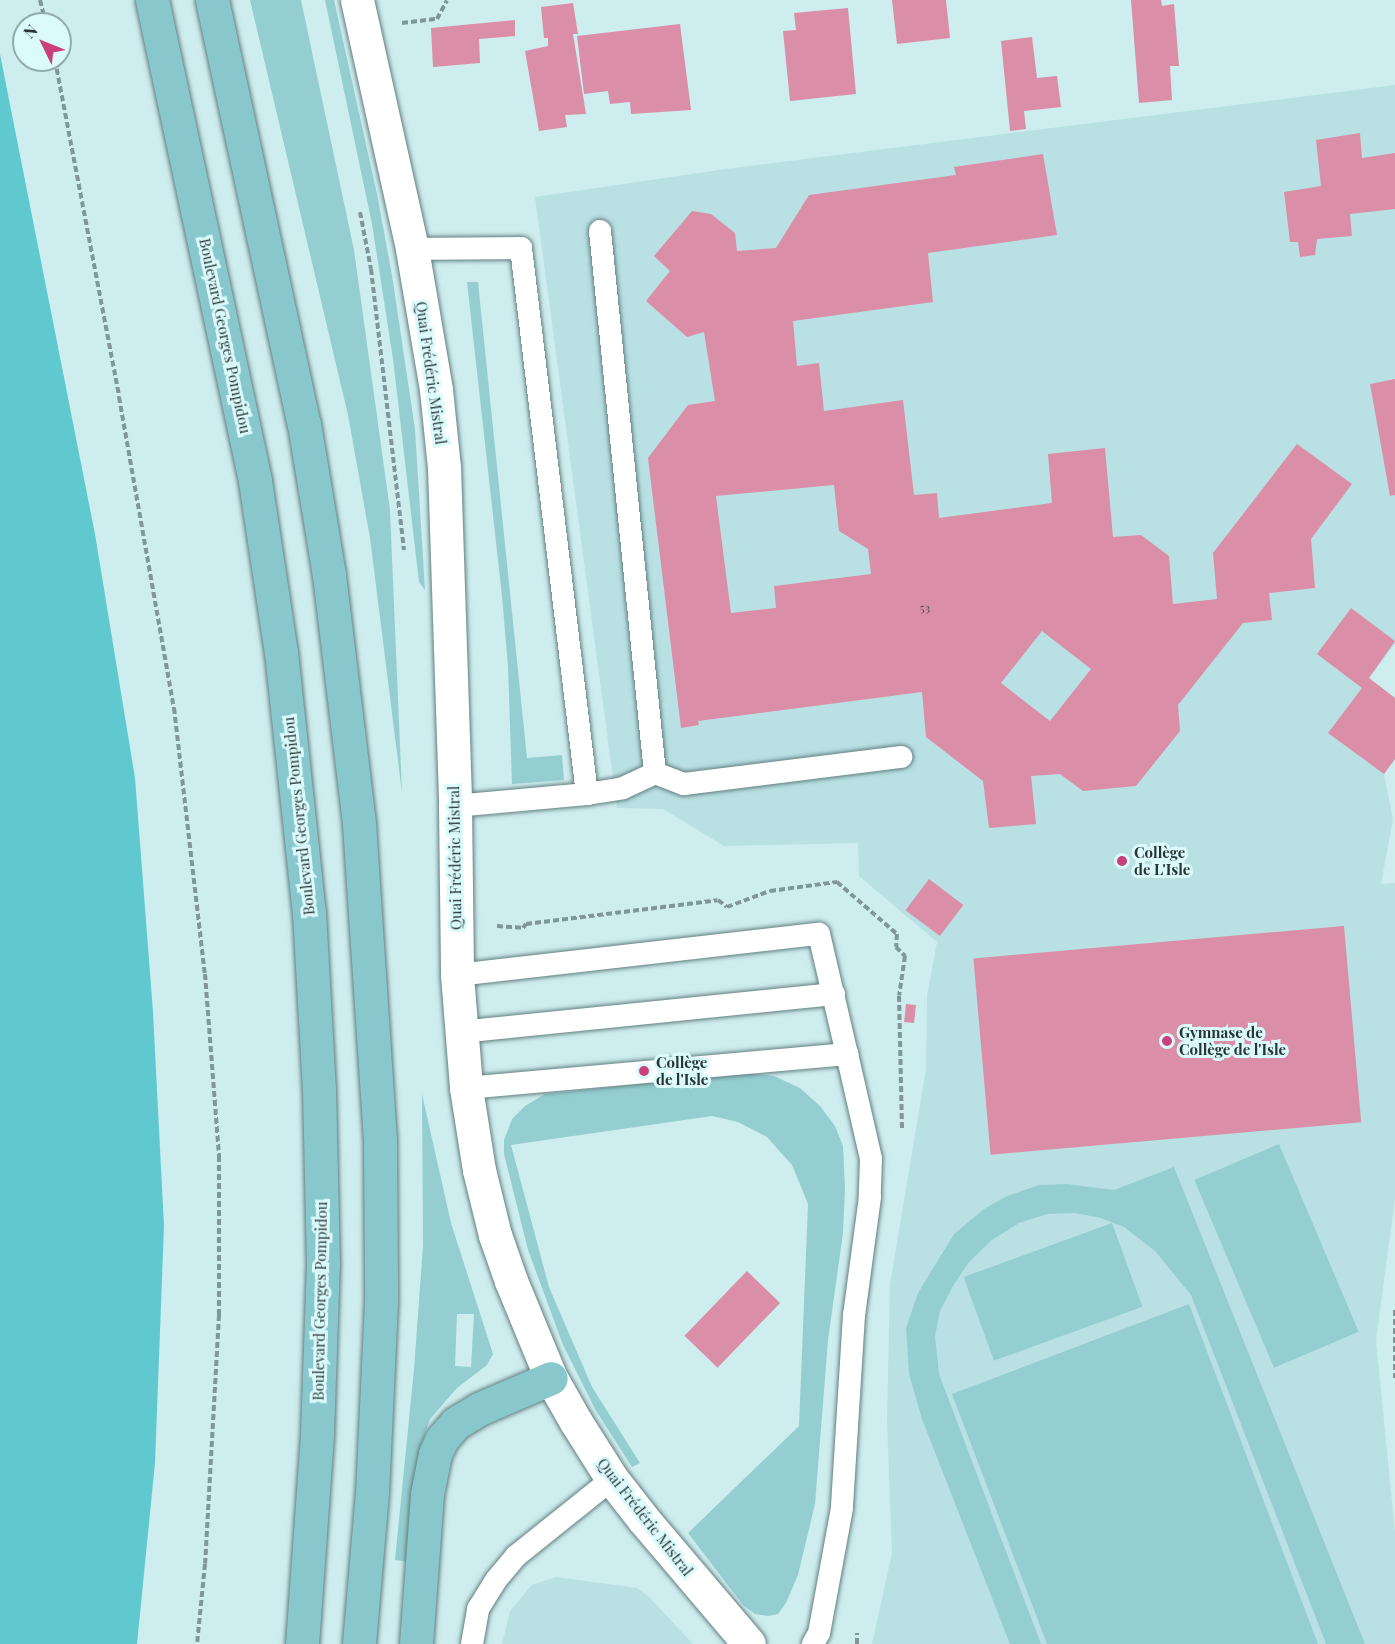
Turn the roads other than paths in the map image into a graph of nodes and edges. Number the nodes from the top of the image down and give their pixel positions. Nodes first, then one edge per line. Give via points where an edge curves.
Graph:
1 (152, 0) edge
2 (212, 0) edge
3 (357, 0) edge
4 (600, 231) dead end
5 (412, 249) junction
6 (901, 757) dead end
7 (655, 773) junction
8 (587, 794) junction
9 (455, 806) junction
10 (457, 975) junction
11 (834, 994) junction
12 (460, 1032) junction
13 (847, 1054) junction
14 (466, 1088) junction
15 (551, 1378) junction
16 (612, 1479) junction
17 (302, 1644) edge
18 (359, 1644) edge
19 (416, 1644) edge
20 (472, 1644) edge
21 (749, 1644) edge
22 (813, 1644) edge

1 - 17 main road, Boulevard Georges Pompidou via 255,481 281,652 309,912 320,1110 323,1262 317,1436
2 - 18 main road via 304,424 329,575 359,824 380,1141 381,1302 372,1492
3 - 5 street, Quai Frédéric Mistral
4 - 7 lane
5 - 8 lane via 521,248
5 - 9 street, Quai Frédéric Mistral via 436,390 444,467
6 - 7 lane via 684,784
7 - 8 lane via 623,788
8 - 9 lane
9 - 10 street, Quai Frédéric Mistral
10 - 11 lane via 819,934
10 - 12 street, Quai Frédéric Mistral
11 - 12 lane
11 - 13 lane
12 - 14 street, Quai Frédéric Mistral
13 - 14 lane
13 - 22 lane via 871,1159 870,1197 854,1315 842,1508 819,1633
14 - 15 street, Quai Frédéric Mistral via 479,1170 495,1234
15 - 16 street, Quai Frédéric Mistral
15 - 19 main road via 479,1409 442,1439 427,1494
16 - 20 lane via 516,1556 478,1609
16 - 21 street, Quai Frédéric Mistral

